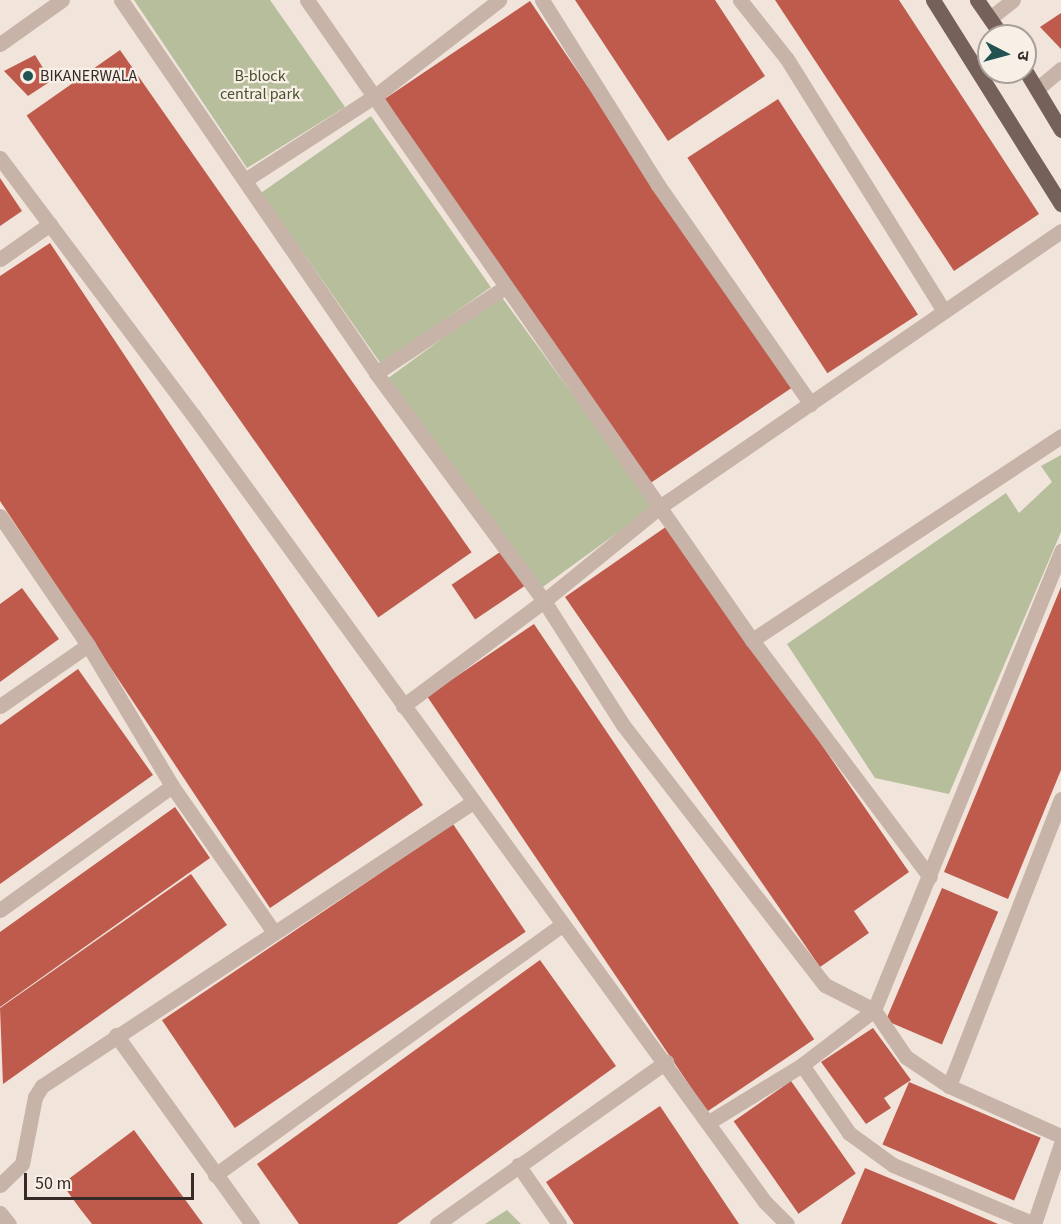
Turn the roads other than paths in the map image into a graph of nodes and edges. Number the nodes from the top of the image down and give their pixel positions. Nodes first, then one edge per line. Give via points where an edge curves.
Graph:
1 (62, 0) edge
2 (121, 0) edge
3 (307, 0) edge
4 (499, 0) edge
5 (542, 0) edge
6 (740, 0) edge
7 (933, 0) edge
8 (977, 0) edge
9 (1013, 0) edge
10 (990, 18) junction
11 (994, 24) edge
12 (0, 44) edge
13 (1061, 69) edge
14 (1034, 84) edge
15 (1037, 89) junction
16 (375, 96) junction
17 (1061, 130) edge
18 (0, 158) edge
19 (245, 180) junction
20 (1061, 204) edge
21 (50, 224) junction
22 (1061, 231) edge
23 (0, 259) edge
24 (504, 288) junction
25 (944, 311) junction
26 (376, 373) junction
27 (811, 404) junction
28 (1061, 436) edge
29 (661, 506) junction
30 (0, 516) edge
31 (1061, 551) edge
32 (544, 601) junction
33 (752, 640) junction
34 (88, 645) junction
35 (0, 706) edge
36 (404, 706) junction
37 (172, 786) junction
38 (1061, 799) edge
39 (472, 802) junction
40 (930, 878) junction
41 (0, 910) edge
42 (562, 925) junction
43 (274, 932) junction
44 (874, 1010) junction
45 (116, 1035) junction
46 (666, 1062) junction
47 (802, 1065) junction
48 (949, 1086) junction
49 (709, 1122) junction
50 (1061, 1136) edge
51 (1061, 1144) edge
52 (518, 1165) junction
53 (215, 1175) junction
54 (0, 1185) edge
55 (0, 1213) edge
56 (9, 1224) edge
57 (252, 1224) edge
58 (437, 1224) edge
59 (559, 1224) edge
60 (787, 1224) edge
61 (1034, 1224) edge

1 - 12 street
2 - 19 street
3 - 16 street
4 - 16 street
5 - 27 street via 658,185
6 - 25 street via 787,59
7 - 20 main road
8 - 10 main road
9 - 10 street
10 - 11 main road
13 - 15 street
14 - 15 main road
15 - 17 main road
16 - 19 street
16 - 24 street
18 - 21 street
19 - 26 street
21 - 23 street
21 - 36 street
22 - 25 street
24 - 26 street
24 - 29 street
25 - 27 street
26 - 32 street
27 - 29 street
28 - 33 street
29 - 32 street
29 - 33 street
30 - 34 street
31 - 40 street
32 - 36 street
32 - 44 street via 623,725 825,986
33 - 40 street
34 - 35 street
34 - 37 street
36 - 39 street
37 - 41 street
37 - 43 street
38 - 48 street
39 - 42 street
39 - 43 street
40 - 44 street via 880,986
42 - 46 street
42 - 53 street
43 - 45 street
44 - 47 street
44 - 48 street via 906,1057
45 - 53 street
45 - 54 street via 42,1086 33,1106 22,1164
46 - 49 street
46 - 52 street
47 - 49 street
47 - 61 street via 849,1133 892,1165
48 - 50 street
49 - 60 street via 765,1202
51 - 61 street
52 - 58 street
52 - 59 street
53 - 57 street
55 - 56 street

